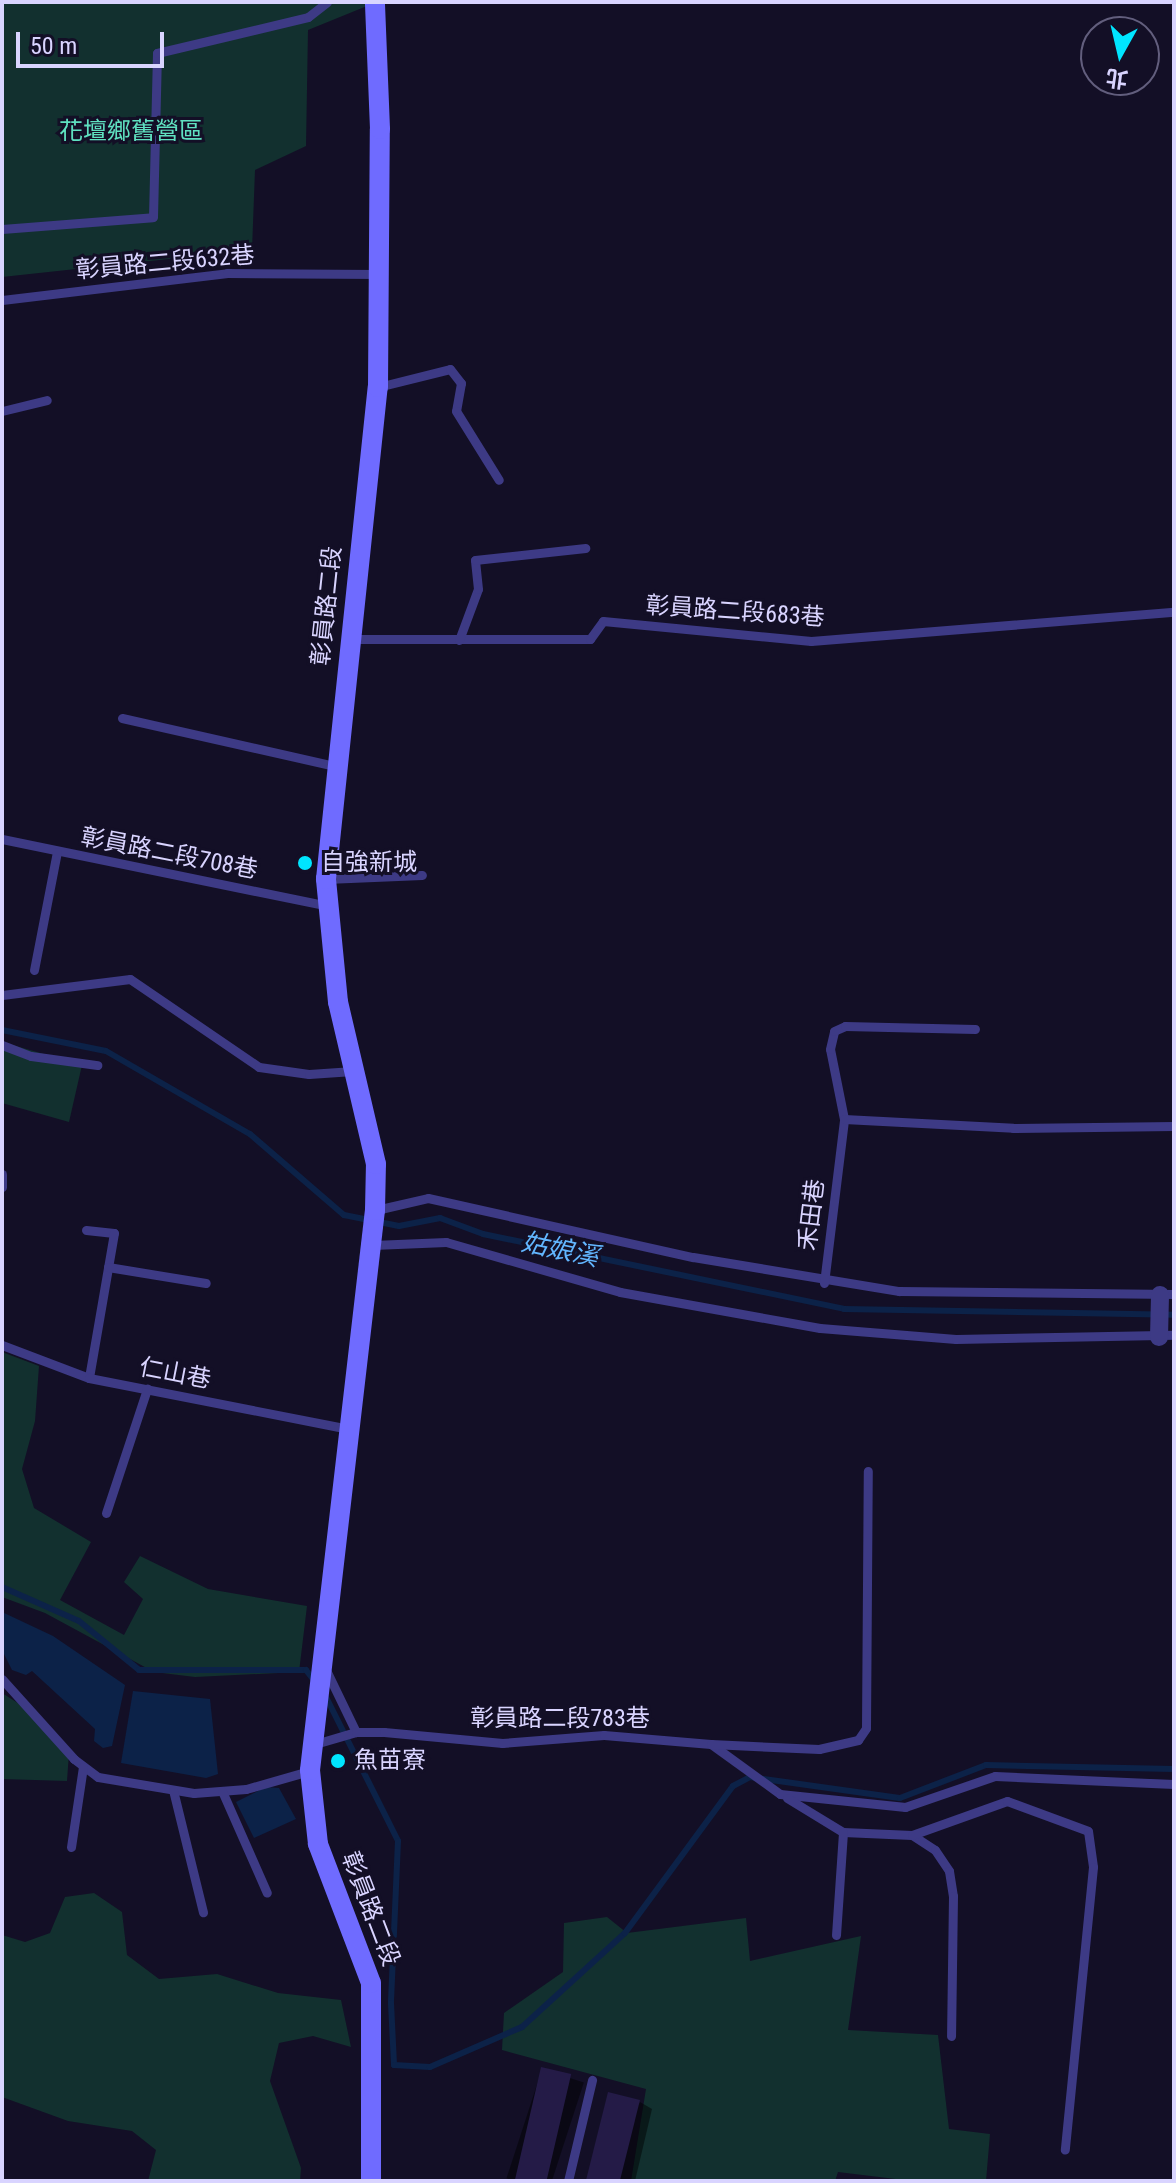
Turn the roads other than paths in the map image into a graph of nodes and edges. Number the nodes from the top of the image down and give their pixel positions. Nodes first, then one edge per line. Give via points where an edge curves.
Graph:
1 (327, 2) edge
2 (375, 2) edge
3 (2, 229) edge
4 (380, 274) junction
5 (2, 300) edge
6 (378, 387) junction
7 (47, 400) dead end
8 (2, 411) edge
9 (499, 480) dead end
10 (585, 548) dead end
11 (1174, 612) edge
12 (349, 639) junction
13 (459, 640) junction
14 (122, 718) dead end
15 (339, 767) junction
16 (2, 839) edge
17 (57, 852) junction
18 (422, 875) dead end
19 (326, 879) junction
20 (329, 907) junction
21 (34, 970) dead end
22 (2, 995) edge
23 (975, 1029) dead end
24 (2, 1045) edge
25 (97, 1065) dead end
26 (354, 1071) junction
27 (844, 1119) junction
28 (1174, 1126) edge
29 (2, 1174) edge
30 (2, 1187) edge
31 (375, 1210) junction
32 (86, 1230) dead end
33 (373, 1245) junction
34 (108, 1267) junction
35 (206, 1283) dead end
36 (824, 1283) junction
37 (1167, 1294) edge
38 (1166, 1336) edge
39 (2, 1345) edge
40 (89, 1378) junction
41 (147, 1389) junction
42 (345, 1428) junction
43 (868, 1471) dead end
44 (106, 1513) dead end
45 (322, 1672) junction
46 (2, 1679) edge
47 (356, 1732) junction
48 (711, 1744) junction
49 (310, 1745) junction
50 (83, 1767) junction
51 (310, 1770) junction
52 (1174, 1784) edge
53 (173, 1790) junction
54 (222, 1791) junction
55 (780, 1794) junction
56 (843, 1832) junction
57 (912, 1835) junction
58 (71, 1847) dead end
59 (267, 1893) dead end
60 (203, 1912) dead end
61 (836, 1935) dead end
62 (951, 2036) dead end
63 (592, 2080) dead end
64 (1065, 2150) dead end
65 (371, 2181) edge
66 (568, 2181) edge

1 - 3 lane via 308,17 157,53 153,217
2 - 4 main road, 彰員路二段
4 - 5 lane, 彰員路二段632巷 via 227,273
4 - 6 main road, 彰員路二段
6 - 9 lane via 450,369 461,383 456,411
6 - 12 main road, 彰員路二段
7 - 8 lane
10 - 13 lane via 475,560 478,589
11 - 13 lane, 彰員路二段683巷 via 811,641 603,621 590,639
12 - 13 lane, 彰員路二段683巷
12 - 15 main road, 彰員路二段
14 - 15 lane
15 - 19 main road, 彰員路二段
16 - 17 lane, 彰員路二段708巷
17 - 20 lane, 彰員路二段708巷
17 - 21 lane
18 - 19 lane
19 - 20 main road, 彰員路二段
20 - 26 main road, 彰員路二段 via 338,1002
22 - 26 lane via 130,979 259,1067 309,1074
23 - 27 lane, 禾田巷 via 845,1026 834,1031 830,1049
24 - 25 lane via 31,1056
26 - 31 main road, 彰員路二段 via 376,1164
27 - 28 lane via 1013,1128
27 - 36 lane, 禾田巷
29 - 30 lane
31 - 33 main road, 彰員路二段
31 - 36 lane, 禾田巷 via 428,1198
32 - 34 lane via 114,1233
33 - 38 lane via 446,1242 620,1292 820,1328 956,1339
33 - 42 main road
34 - 35 lane
34 - 40 lane
36 - 37 lane via 899,1291
37 - 38 street
39 - 40 lane, 仁山巷
40 - 41 lane, 仁山巷
41 - 42 lane, 仁山巷
41 - 44 lane
42 - 45 main road
43 - 48 lane, 彰員路二段783巷 via 866,1728 858,1740 819,1749
45 - 47 lane
45 - 49 main road, 彰員路二段
46 - 50 lane
47 - 48 lane, 彰員路二段783巷 via 502,1743 604,1735
47 - 49 lane, 彰員路二段783巷
48 - 55 lane
49 - 51 main road, 彰員路二段
50 - 53 lane via 98,1777
50 - 58 lane
51 - 54 lane
51 - 65 main road, 彰員路二段 via 318,1844 371,1983
52 - 55 lane via 995,1776 905,1807
53 - 54 lane
53 - 60 lane
54 - 59 lane
55 - 56 lane
56 - 57 lane
56 - 61 lane
57 - 62 lane via 935,1850 949,1871
57 - 64 lane via 1007,1801 1088,1831 1093,1867
63 - 66 lane

